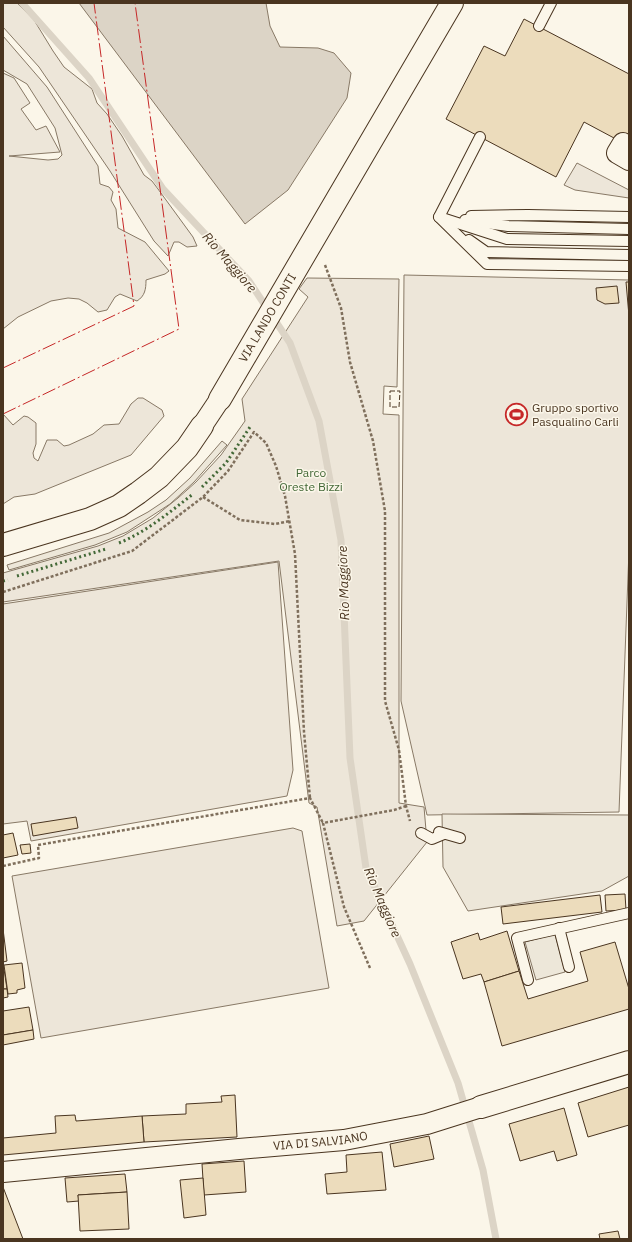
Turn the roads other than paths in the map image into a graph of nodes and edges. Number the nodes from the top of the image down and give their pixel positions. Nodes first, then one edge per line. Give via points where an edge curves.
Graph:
1 (452, 3) edge
2 (551, 3) edge
3 (539, 26) dead end
4 (480, 137) dead end
5 (439, 217) junction
6 (629, 217) edge
7 (629, 229) edge
8 (629, 241) edge
9 (629, 255) edge
10 (629, 266) edge
11 (220, 399) joint
12 (202, 426) joint
13 (3, 546) edge
14 (420, 833) road end
15 (460, 838) dead end
16 (629, 914) edge
17 (559, 928) junction
18 (569, 967) dead end
19 (528, 980) dead end
20 (629, 1062) edge
21 (481, 1107) joint
22 (3, 1172) edge

1 - 11 street, VIA LANDO CONTI
2 - 3 lane
4 - 5 lane
5 - 6 lane
5 - 7 lane via 508,226
5 - 8 lane via 507,240
5 - 9 lane via 486,252
5 - 10 lane via 487,264
11 - 12 street, VIA LANDO CONTI
12 - 13 street, VIA LANDO CONTI via 187,448 159,476 119,506 90,519
14 - 15 lane via 432,839 440,832
16 - 17 lane
17 - 18 lane
17 - 19 lane via 517,938
20 - 21 street, VIA DI SALVIANO
21 - 22 street, VIA DI SALVIANO via 439,1120 344,1140 239,1149 32,1173

